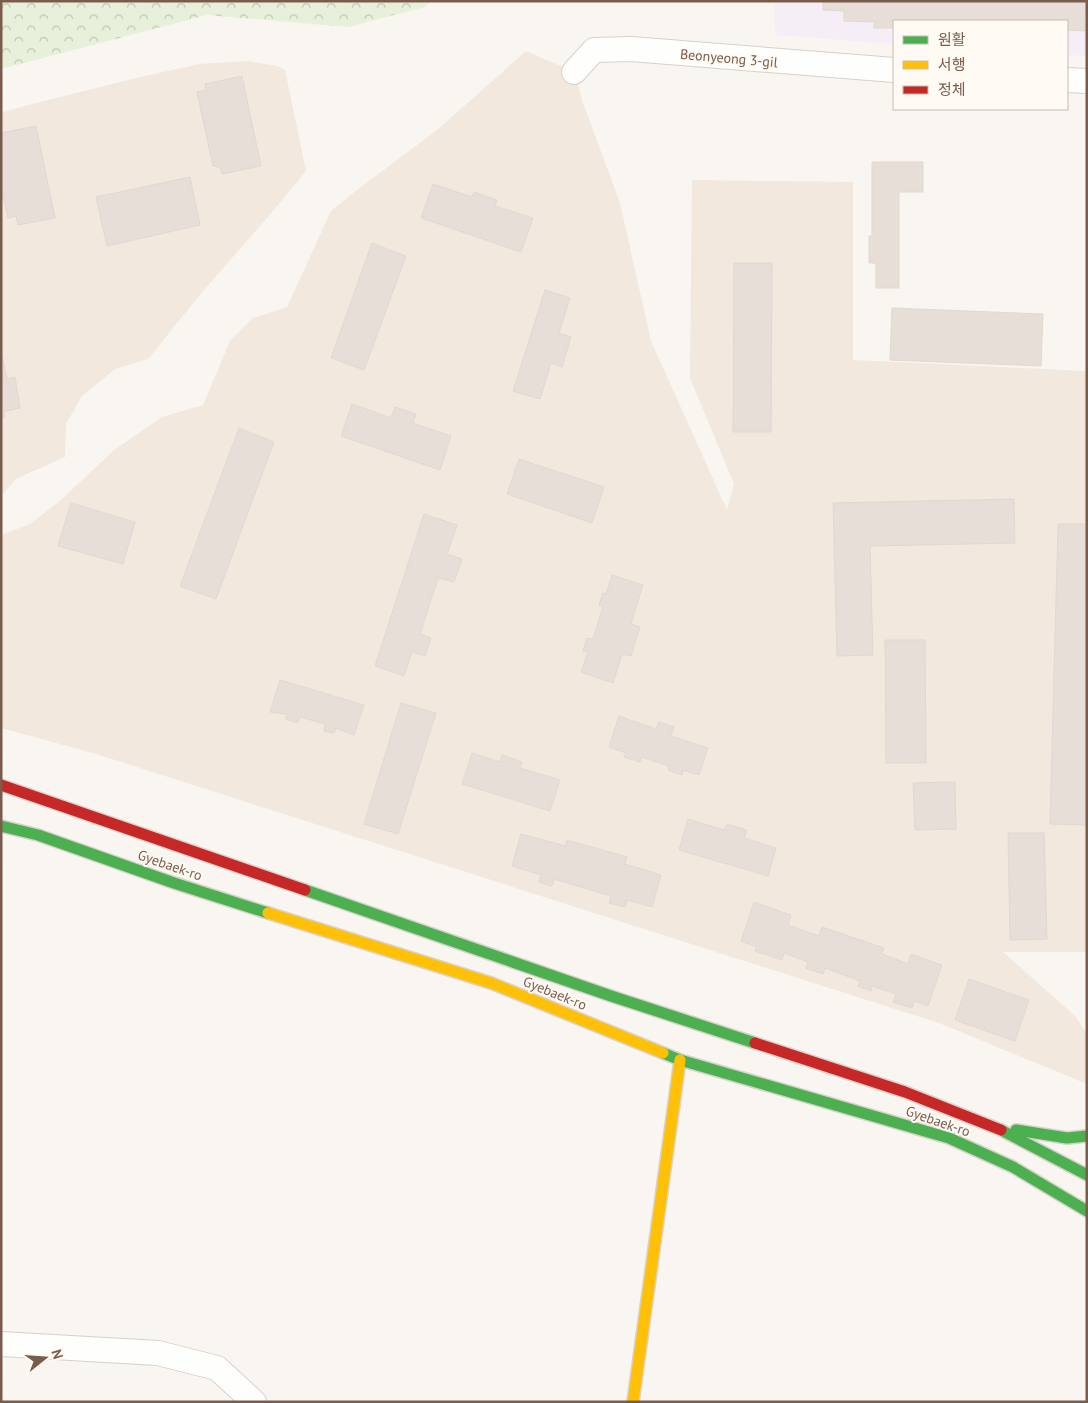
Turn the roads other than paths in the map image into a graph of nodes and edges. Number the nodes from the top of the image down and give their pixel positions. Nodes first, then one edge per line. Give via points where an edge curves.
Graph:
1 (893, 70) edge
2 (574, 72) dead end
3 (1068, 80) edge
4 (1087, 81) edge
5 (1, 785) edge
6 (1, 826) edge
7 (680, 1060) junction
8 (998, 1128) junction
9 (1087, 1136) edge
10 (1087, 1175) edge
11 (1087, 1212) edge
12 (1, 1344) edge
13 (254, 1402) edge
14 (633, 1402) edge

1 - 2 street, Beonyeong 3-gil via 594,50
3 - 4 street
5 - 8 street, Gyebaek-ro via 611,996 905,1092
6 - 7 street, Gyebaek-ro via 38,835 174,883 491,983
7 - 11 street, Gyebaek-ro via 949,1138 1013,1167
7 - 14 street
8 - 9 street via 1067,1138
8 - 10 street, Gyebaek-ro
12 - 13 street via 158,1353 217,1368

